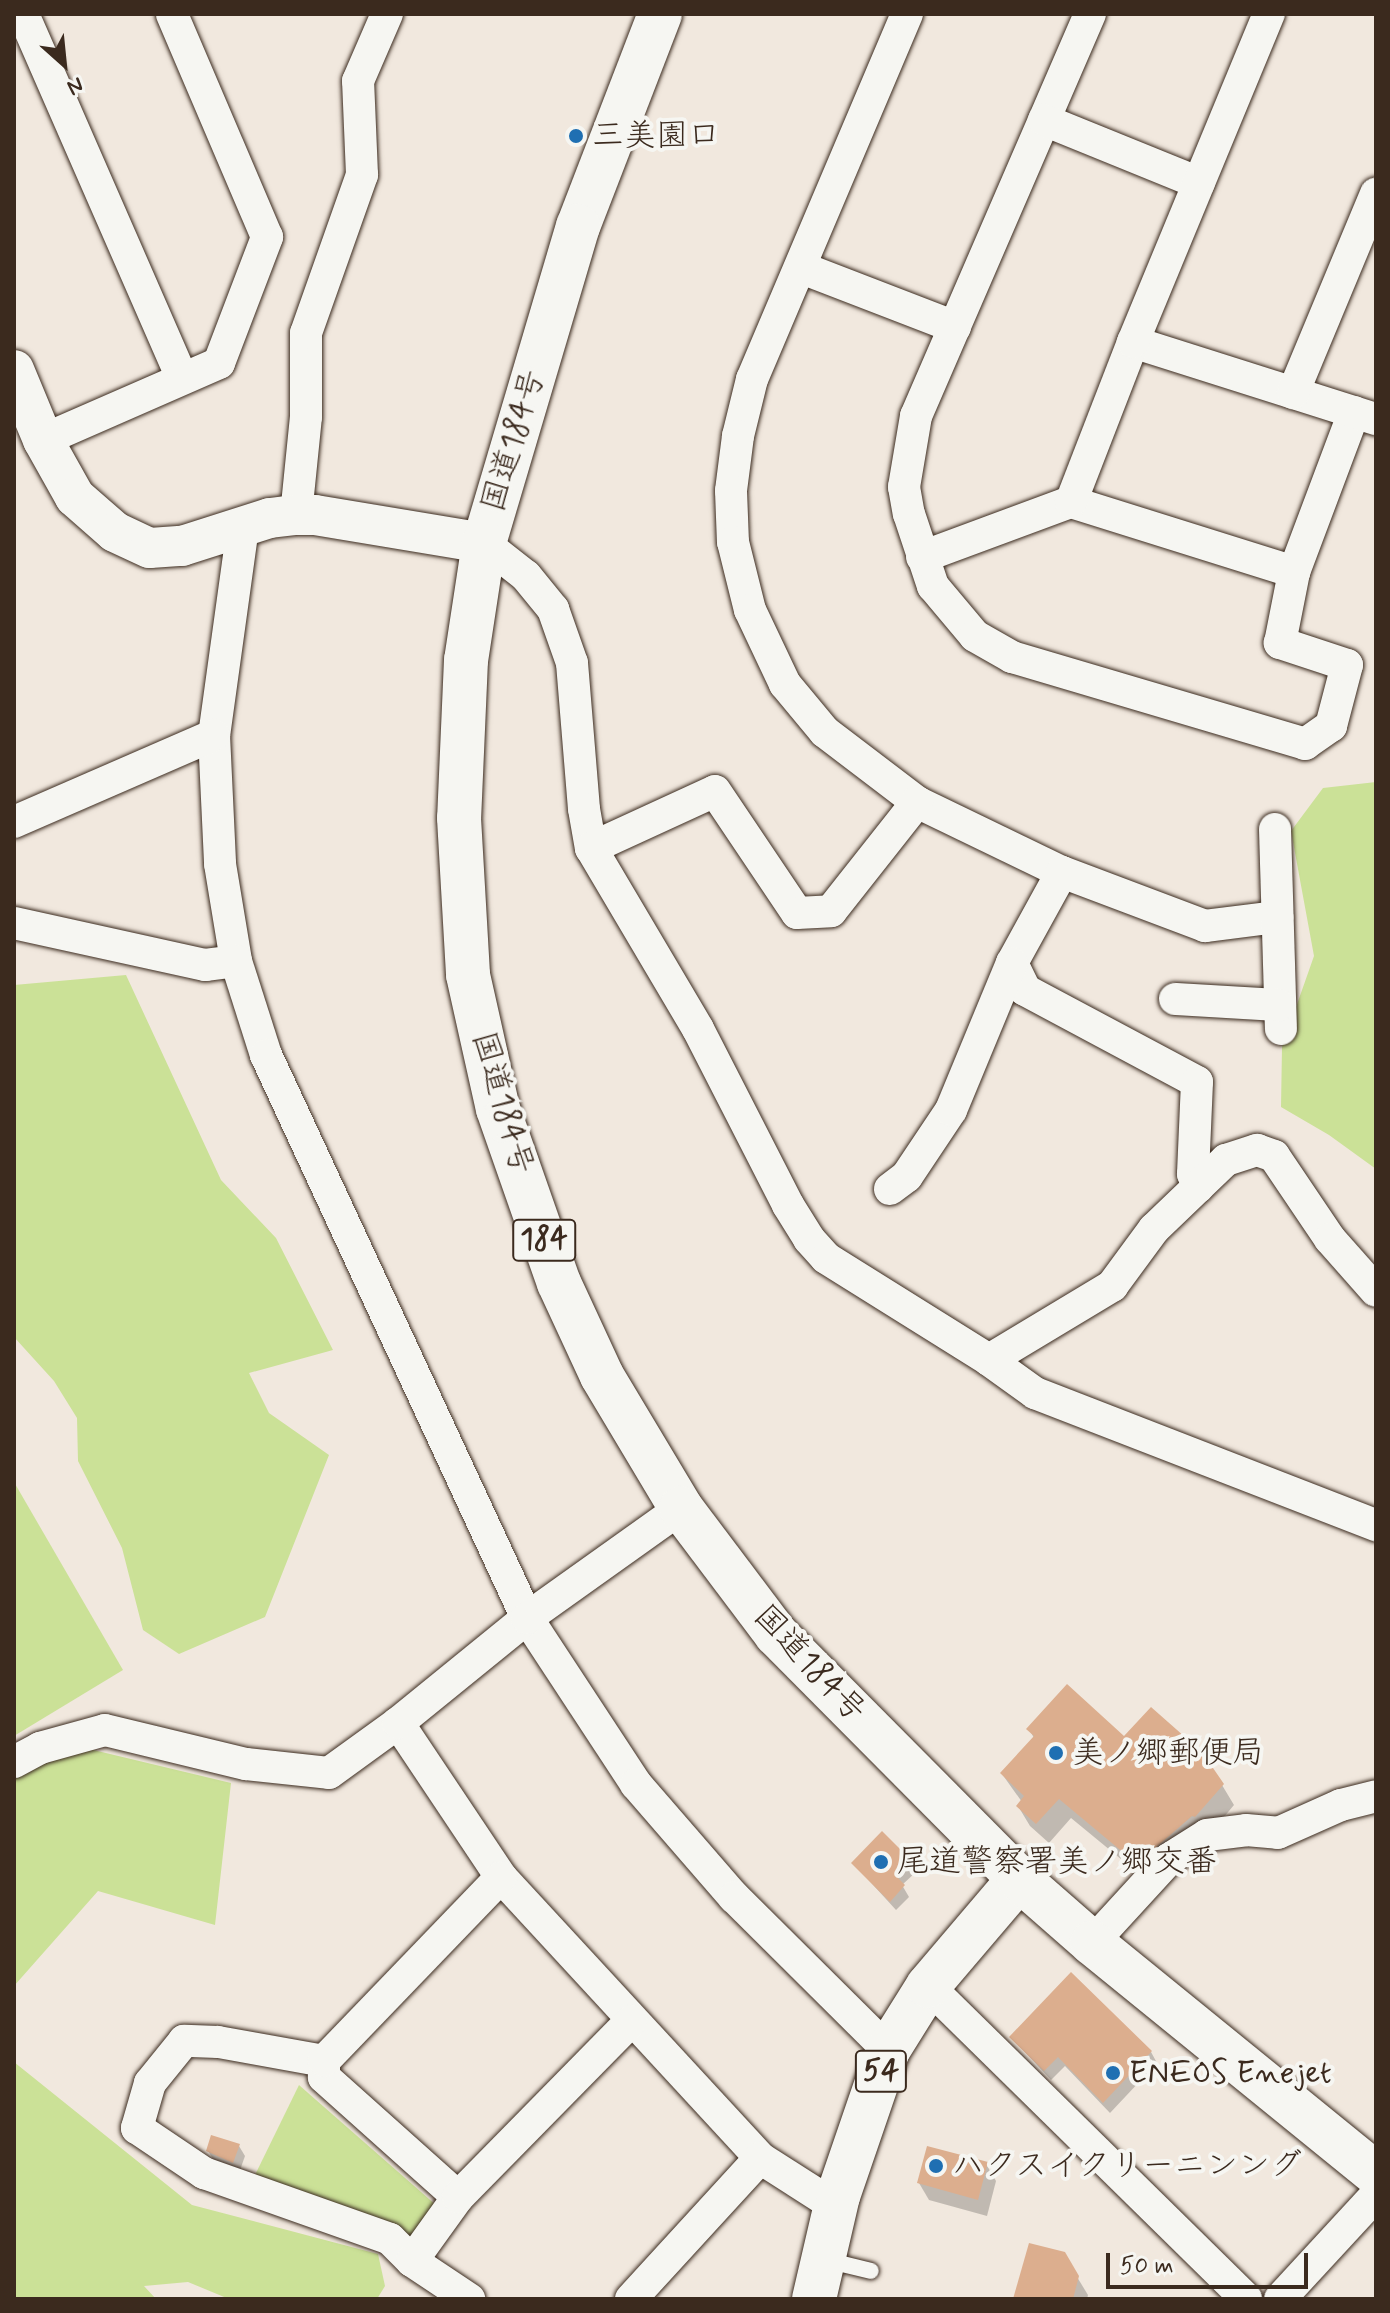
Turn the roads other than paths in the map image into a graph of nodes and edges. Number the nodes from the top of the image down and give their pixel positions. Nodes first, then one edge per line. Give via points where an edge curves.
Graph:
1 (23, 14) edge
2 (172, 14) edge
3 (387, 14) edge
4 (660, 14) edge
5 (907, 14) edge
6 (1090, 14) edge
7 (1269, 14) edge
8 (1044, 120) junction
9 (1199, 183) junction
10 (1376, 194) edge
11 (802, 268) junction
12 (955, 327) junction
13 (1133, 342) junction
14 (14, 370) edge
15 (182, 378) junction
16 (1293, 393) junction
17 (1365, 416) edge
18 (43, 440) junction
19 (1071, 502) junction
20 (296, 515) junction
21 (243, 527) junction
22 (484, 543) junction
23 (922, 557) junction
24 (1294, 572) junction
25 (214, 735) junction
26 (917, 802) junction
27 (14, 822) edge
28 (1275, 829) dead end
29 (591, 848) junction
30 (1062, 872) junction
31 (1277, 917) junction
32 (14, 923) edge
33 (236, 961) junction
34 (1012, 963) junction
35 (1175, 999) dead end
36 (1198, 1187) junction
37 (890, 1189) dead end
38 (1376, 1291) edge
39 (989, 1360) junction
40 (681, 1508) junction
41 (1376, 1525) edge
42 (527, 1618) junction
43 (398, 1723) junction
44 (14, 1762) edge
45 (1376, 1796) edge
46 (501, 1877) junction
47 (1019, 1879) junction
48 (1092, 1943) junction
49 (928, 1986) junction
50 (631, 2021) junction
51 (888, 2050) junction
52 (324, 2061) junction
53 (760, 2158) junction
54 (1376, 2174) edge
55 (1376, 2195) edge
56 (458, 2197) junction
57 (835, 2206) junction
58 (412, 2261) junction
59 (871, 2271) dead end
60 (819, 2279) edge
61 (469, 2299) edge
62 (631, 2299) edge
63 (1246, 2299) edge
64 (1280, 2299) edge

1 - 15 street
2 - 15 street via 267,237 219,363
3 - 20 street via 358,81 362,175 306,333 306,417
4 - 22 main road, 国道184号 / 184 via 578,226
5 - 11 street
6 - 8 street
7 - 9 street
8 - 9 street
8 - 12 street
9 - 13 street
10 - 16 street
11 - 12 street
11 - 26 street via 749,393 731,491 733,542 750,610 785,684 825,732
12 - 23 street via 916,416 907,461 904,487
13 - 16 street
13 - 19 street
14 - 18 street
15 - 18 street
16 - 17 street
17 - 24 street
18 - 21 street via 75,497 115,532 150,548 182,546
19 - 23 street
19 - 24 street
20 - 21 street
20 - 22 street
21 - 25 street
22 - 29 street via 526,576 553,609 572,663
22 - 40 main road, 国道184号 / 184 via 466,660 459,818 468,975 498,1109 559,1283 602,1376
23 - 24 street via 946,605 975,636 1012,657 1305,744 1331,726 1347,665 1280,643
25 - 27 street
25 - 33 street via 220,864
26 - 29 street via 831,911 797,913 715,791
26 - 30 street
28 - 31 street
29 - 39 street via 698,1029 809,1239 826,1258
30 - 31 street via 1205,926
30 - 34 street
31 - 35 street via 1280,1017
32 - 33 street via 205,965
33 - 42 street via 266,1055
34 - 36 street via 1025,990 1197,1082 1193,1174
34 - 37 street via 951,1110 907,1176
36 - 38 street via 1226,1160 1257,1150 1274,1156 1330,1239
36 - 39 street via 1154,1229 1112,1286
39 - 41 street via 1035,1393
40 - 42 street
40 - 47 main road, 国道184号 / 184 via 776,1634
42 - 43 street
42 - 51 street via 636,1784 734,1897
43 - 44 street via 329,1773 246,1764 105,1730 40,1748
43 - 46 street
45 - 48 street via 1278,1833 1207,1835 1169,1859
46 - 50 street
46 - 52 street
47 - 48 main road, 国道184号 / 184
47 - 49 main road, 54
48 - 54 main road, 国道184号 / 184
49 - 51 main road, 54
49 - 63 street
50 - 53 street
50 - 56 street
51 - 57 main road, 54
52 - 56 street via 324,2077
52 - 58 street via 184,2041 150,2083 137,2128 204,2173 390,2239
53 - 57 street
53 - 62 street
55 - 64 street
56 - 58 street
57 - 60 main road, 54
58 - 61 street
59 - 60 lane

